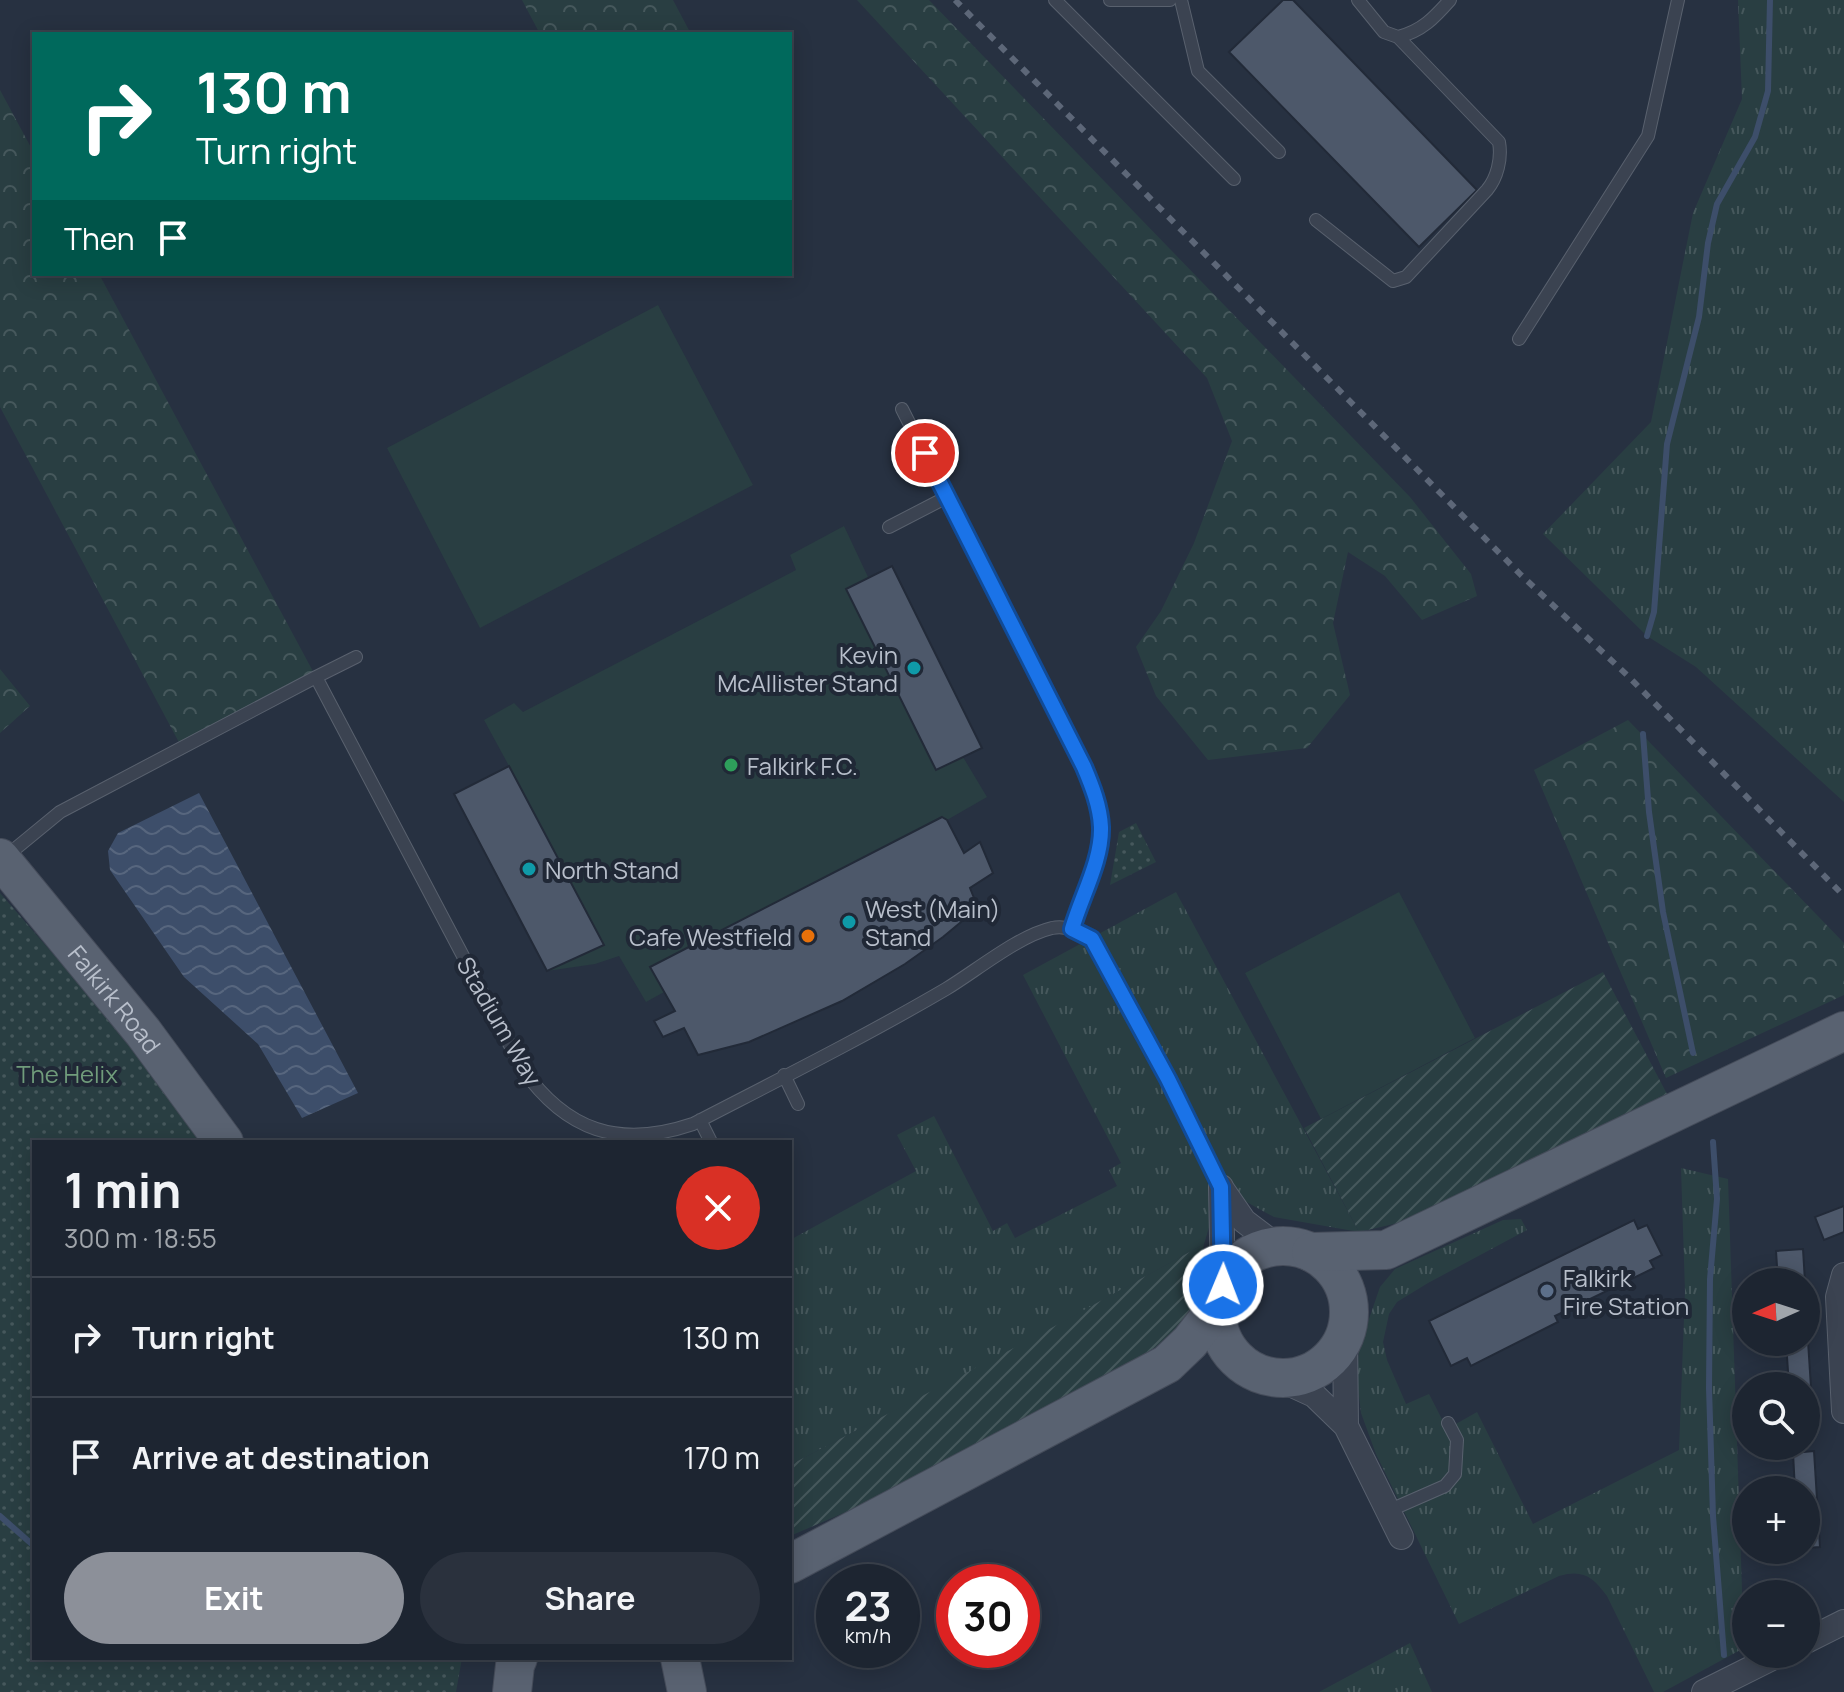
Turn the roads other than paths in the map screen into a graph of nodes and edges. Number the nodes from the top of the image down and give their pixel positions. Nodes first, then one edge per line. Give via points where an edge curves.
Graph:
1 (1055, 0) edge
2 (1110, 0) edge
3 (1170, 0) edge
4 (1181, 0) edge
5 (1358, 0) edge
6 (1450, 0) edge
7 (1678, 0) edge
8 (1398, 37) junction
9 (1279, 152) dead end
10 (1234, 179) dead end
11 (1316, 220) dead end
12 (1519, 339) dead end
13 (902, 409) dead end
14 (947, 497) junction
15 (889, 527) dead end
16 (356, 657) dead end
17 (316, 677) junction
18 (1, 859) edge
19 (1072, 929) junction
20 (1844, 1031) edge
21 (784, 1075) junction
22 (798, 1104) dead end
23 (700, 1120) junction
24 (606, 1137) edge
25 (223, 1140) edge
26 (710, 1140) edge
27 (1221, 1187) junction
28 (1294, 1249) junction
29 (1386, 1250) junction
30 (1844, 1275) edge
31 (1220, 1296) junction
32 (1347, 1324) junction
33 (1167, 1364) junction
34 (1264, 1373) junction
35 (1844, 1411) edge
36 (1448, 1423) dead end
37 (1346, 1426) junction
38 (1388, 1511) junction
39 (1401, 1537) dead end
40 (792, 1563) edge
41 (1844, 1622) edge
42 (1820, 1634) edge
43 (1752, 1668) edge
44 (1704, 1692) edge

1 - 10 lane
2 - 3 lane
4 - 9 lane via 1198,71
5 - 8 lane via 1384,32
6 - 8 lane via 1429,23
7 - 12 lane via 1648,136
8 - 11 lane via 1499,142 1493,182 1400,281 1393,281
13 - 14 lane
14 - 15 lane
14 - 19 lane via 1096,795 1098,849
16 - 17 lane
17 - 18 lane via 60,812
17 - 24 lane, Stadium Way via 522,1068 567,1117
18 - 25 main road, Falkirk Road via 143,1032
19 - 21 lane, Stadium Way via 1048,929
19 - 27 lane via 1092,939
20 - 29 main road
21 - 22 lane
21 - 23 lane, Stadium Way
23 - 24 lane, Stadium Way via 675,1130
23 - 26 lane
27 - 28 street via 1244,1221
27 - 31 street
28 - 29 main road
28 - 31 main road via 1260,1250 1245,1258 1232,1270
28 - 32 main road via 1327,1262 1339,1277 1346,1294
29 - 32 main road
30 - 35 street via 1838,1297
31 - 33 main road via 1190,1342
31 - 34 main road via 1218,1325 1225,1343 1235,1358
32 - 34 main road via 1334,1354 1318,1368 1298,1376
32 - 37 street
33 - 34 main road
33 - 40 main road
34 - 37 street via 1314,1395
36 - 38 lane via 1457,1440 1455,1474 1445,1486
37 - 38 street
38 - 39 street
41 - 42 street
43 - 44 street

